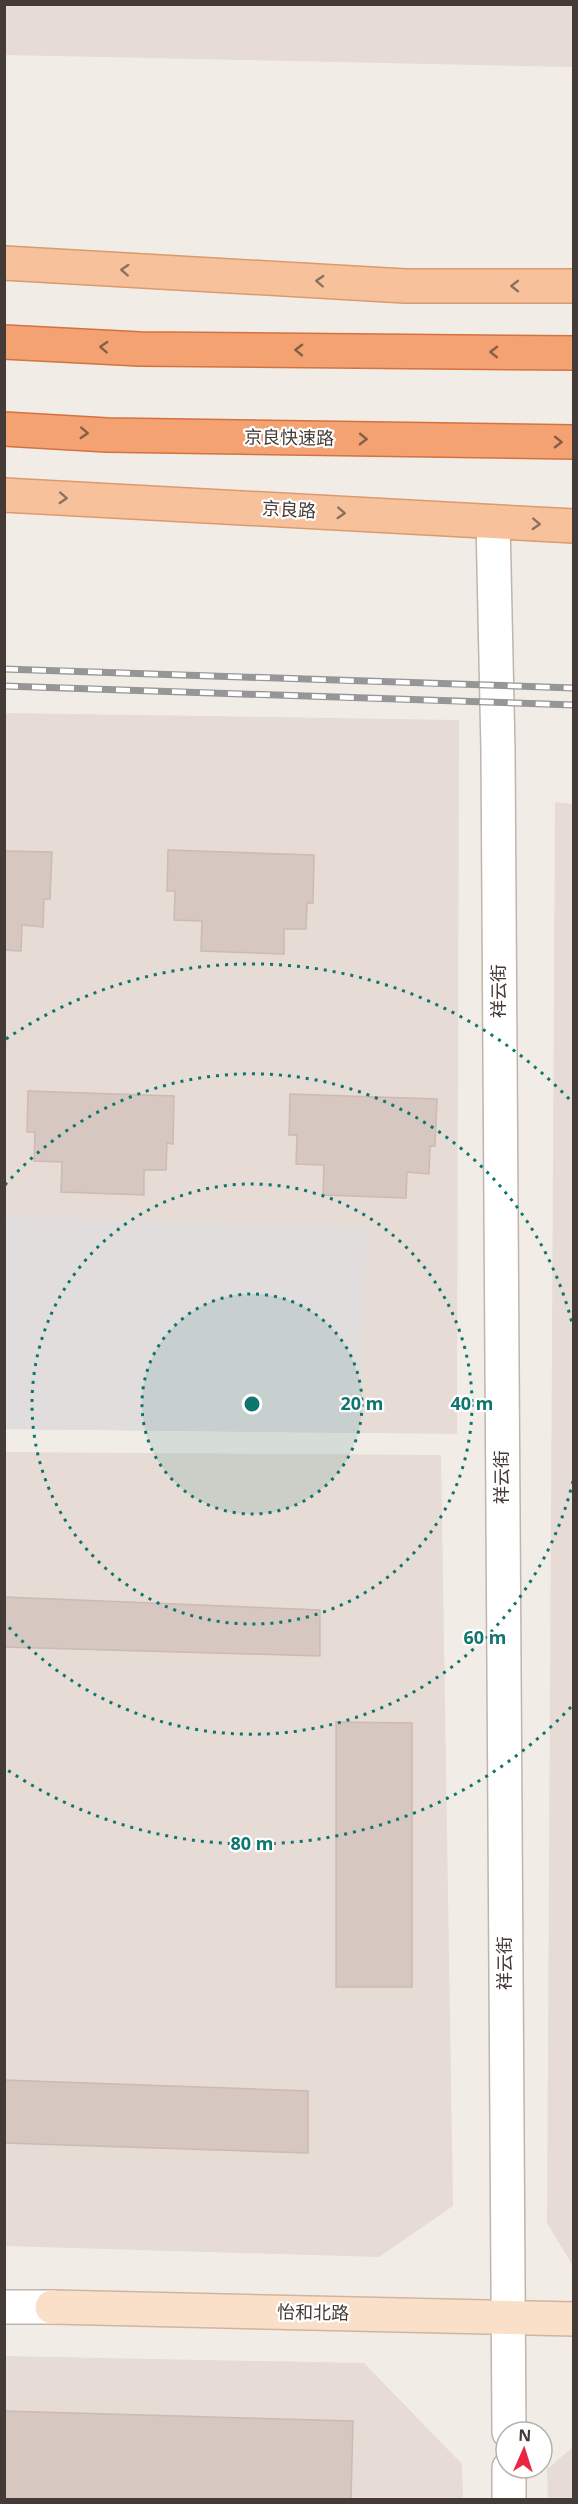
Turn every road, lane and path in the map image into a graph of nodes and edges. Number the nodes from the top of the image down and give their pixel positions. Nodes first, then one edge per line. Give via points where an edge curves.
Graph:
1 (4, 263) edge
2 (573, 285) edge
3 (4, 342) edge
4 (573, 353) edge
5 (4, 429) edge
6 (573, 442) edge
7 (4, 495) edge
8 (493, 522) junction
9 (573, 526) edge
10 (4, 2307) edge
11 (508, 2317) junction
12 (573, 2319) edge
13 (509, 2420) edge
14 (509, 2480) edge
15 (509, 2499) edge

2 -> 1 main road via 405,286
4 -> 3 highway via 140,349
5 -> 6 highway, 京良快速路 via 106,435
7 -> 8 main road, 京良路
8 -> 9 main road, 京良路
8 - 11 street, 祥云街
10 - 11 street, 怡和北路
11 - 12 street, 怡和北路
11 - 13 street, 祥云街
14 - 15 street

